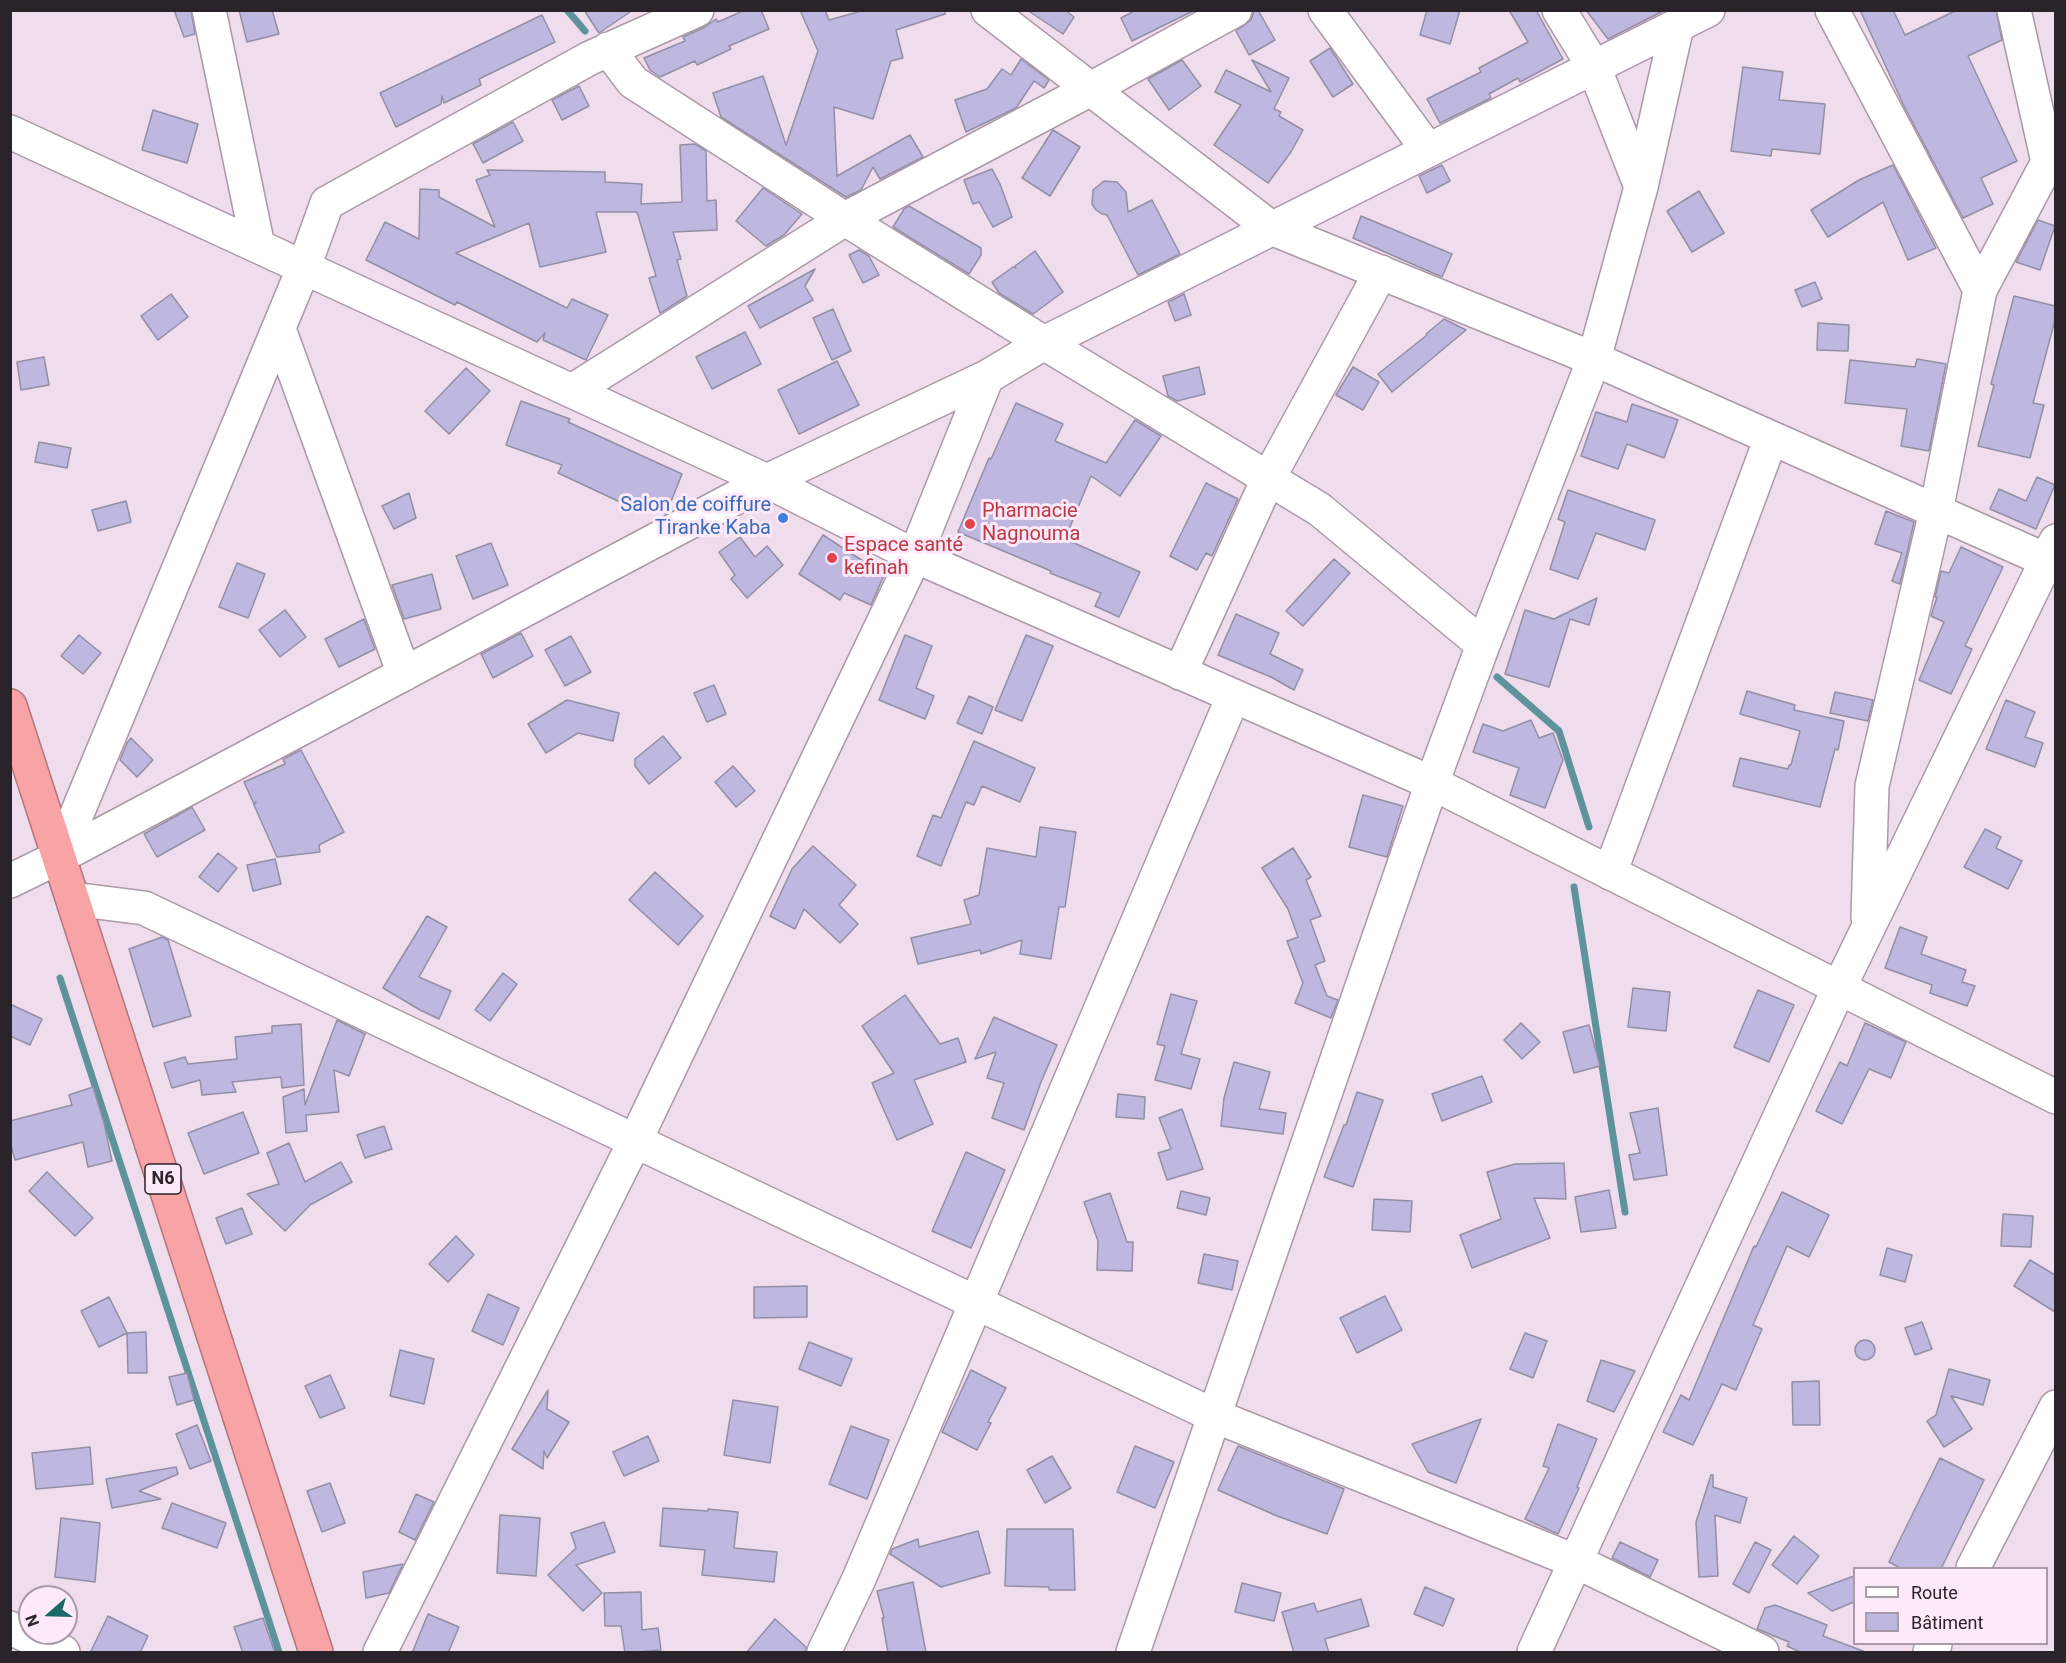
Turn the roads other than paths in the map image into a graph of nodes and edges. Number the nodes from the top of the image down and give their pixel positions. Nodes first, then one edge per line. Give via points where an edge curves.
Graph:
1 (209, 10) edge
2 (697, 10) edge
3 (988, 10) edge
4 (1234, 10) edge
5 (1325, 10) edge
6 (1559, 10) edge
7 (1708, 10) edge
8 (1832, 10) edge
9 (2014, 10) edge
10 (1677, 26) junction
11 (608, 50) junction
12 (1594, 67) junction
13 (1089, 90) junction
14 (10, 132) edge
15 (1428, 150) junction
16 (2052, 163) edge
17 (1641, 187) junction
18 (845, 219) junction
19 (1271, 228) junction
20 (258, 246) junction
21 (304, 267) junction
22 (1381, 273) junction
23 (1980, 290) junction
24 (279, 329) junction
25 (1044, 344) junction
26 (1594, 359) junction
27 (987, 377) junction
28 (572, 391) junction
29 (1771, 438) junction
30 (1269, 478) junction
31 (767, 481) junction
32 (1936, 511) junction
33 (2053, 547) edge
34 (915, 556) junction
35 (1483, 645) junction
36 (1180, 673) junction
37 (404, 674) junction
38 (1233, 697) junction
39 (10, 706) edge
40 (10, 769) edge
41 (1432, 783) junction
42 (29, 869) edge
43 (1610, 873) junction
44 (73, 899) junction
45 (10, 905) edge
46 (1867, 931) junction
47 (1839, 988) junction
48 (2055, 1097) edge
49 (635, 1141) junction
50 (976, 1302) junction
51 (2055, 1407) edge
52 (1215, 1416) junction
53 (1576, 1562) junction
54 (1974, 1567) edge
55 (10, 1628) edge
56 (63, 1653) edge
57 (296, 1653) edge
58 (316, 1653) edge
59 (380, 1653) edge
60 (824, 1653) edge
61 (1133, 1653) edge
62 (1534, 1653) edge
63 (1762, 1653) edge

1 - 20 street
2 - 11 street
3 - 13 street
4 - 13 street
5 - 15 street
6 - 12 street
7 - 10 street
8 - 23 street
9 - 16 street
10 - 12 street
10 - 17 street
11 - 18 street via 633,82
11 - 21 street via 327,203
12 - 15 street
12 - 17 street
13 - 18 street
13 - 19 street
14 - 20 street
15 - 19 street
16 - 23 street
17 - 26 street
18 - 25 street
18 - 28 street
19 - 22 street
19 - 25 street
20 - 21 street
21 - 24 street
21 - 28 street
22 - 26 street
22 - 30 street
23 - 32 street
24 - 37 street
24 - 42 street
25 - 27 street
25 - 30 street
26 - 29 street
26 - 35 street
27 - 31 street
27 - 34 street
28 - 31 street
29 - 32 street
29 - 43 street
30 - 35 street via 1319,509
30 - 36 street
31 - 34 street
31 - 37 street
32 - 33 street
32 - 46 street via 1872,786
33 - 46 street
34 - 36 street
34 - 49 street
35 - 41 street
36 - 38 street
37 - 42 street
38 - 41 street
38 - 50 street
39 - 42 highway, N6
40 - 42 highway, N6
41 - 43 street
41 - 52 street
42 - 44 highway, N6
42 - 45 street
42 - 57 highway, N6
43 - 47 street
44 - 49 street via 144,908
44 - 58 highway, N6
46 - 47 street
47 - 48 street
47 - 53 street
49 - 50 street
49 - 59 street
50 - 52 street
50 - 60 street
51 - 54 street
52 - 53 street
52 - 61 street
53 - 62 street
53 - 63 street
55 - 56 street

